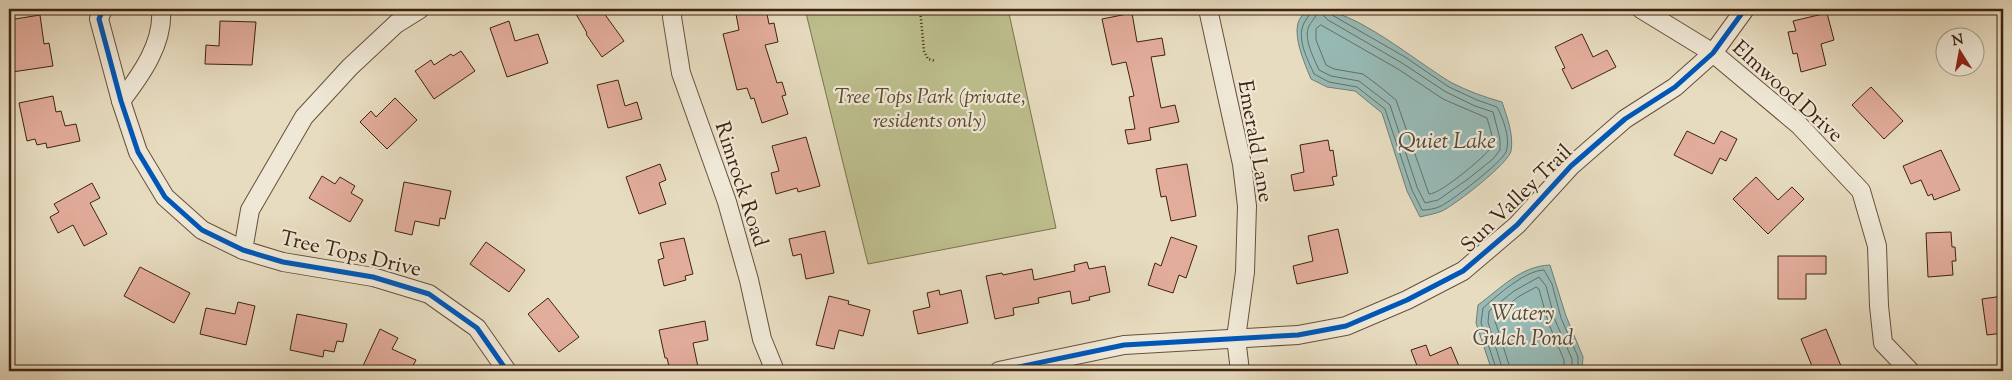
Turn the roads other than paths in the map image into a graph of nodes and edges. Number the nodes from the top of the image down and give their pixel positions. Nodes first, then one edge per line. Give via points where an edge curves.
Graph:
1 (103, 9) edge
2 (161, 9) edge
3 (420, 9) edge
4 (673, 9) edge
5 (1208, 9) edge
6 (1641, 9) edge
7 (1745, 9) edge
8 (1713, 53) junction
9 (121, 101) junction
10 (242, 250) junction
11 (1236, 338) junction
12 (507, 371) edge
13 (775, 371) edge
14 (999, 371) edge
15 (1240, 371) edge
16 (1910, 371) edge

1 - 9 street, Tree Tops Drive via 99,19
2 - 9 street via 162,23 156,42 141,75
3 - 10 street via 396,24 304,117 250,210
4 - 13 street, Rimrock Road via 681,73 727,202 762,340
5 - 11 street, Emerald Lane via 1242,164 1247,206 1245,272
6 - 8 street, Elmwood Drive
7 - 8 street, Sun Valley Trail
8 - 11 street, Sun Valley Trail via 1675,87 1625,119 1578,160 1517,226 1464,270 1407,300 1346,326 1298,335
8 - 16 street, Elmwood Drive via 1799,125 1861,191 1877,246 1883,343
9 - 10 street, Tree Tops Drive via 138,152 165,196 202,230
10 - 12 street, Tree Tops Drive via 283,262 373,277 429,294 477,328
11 - 14 street via 1124,345
11 - 15 street, Emerald Lane

